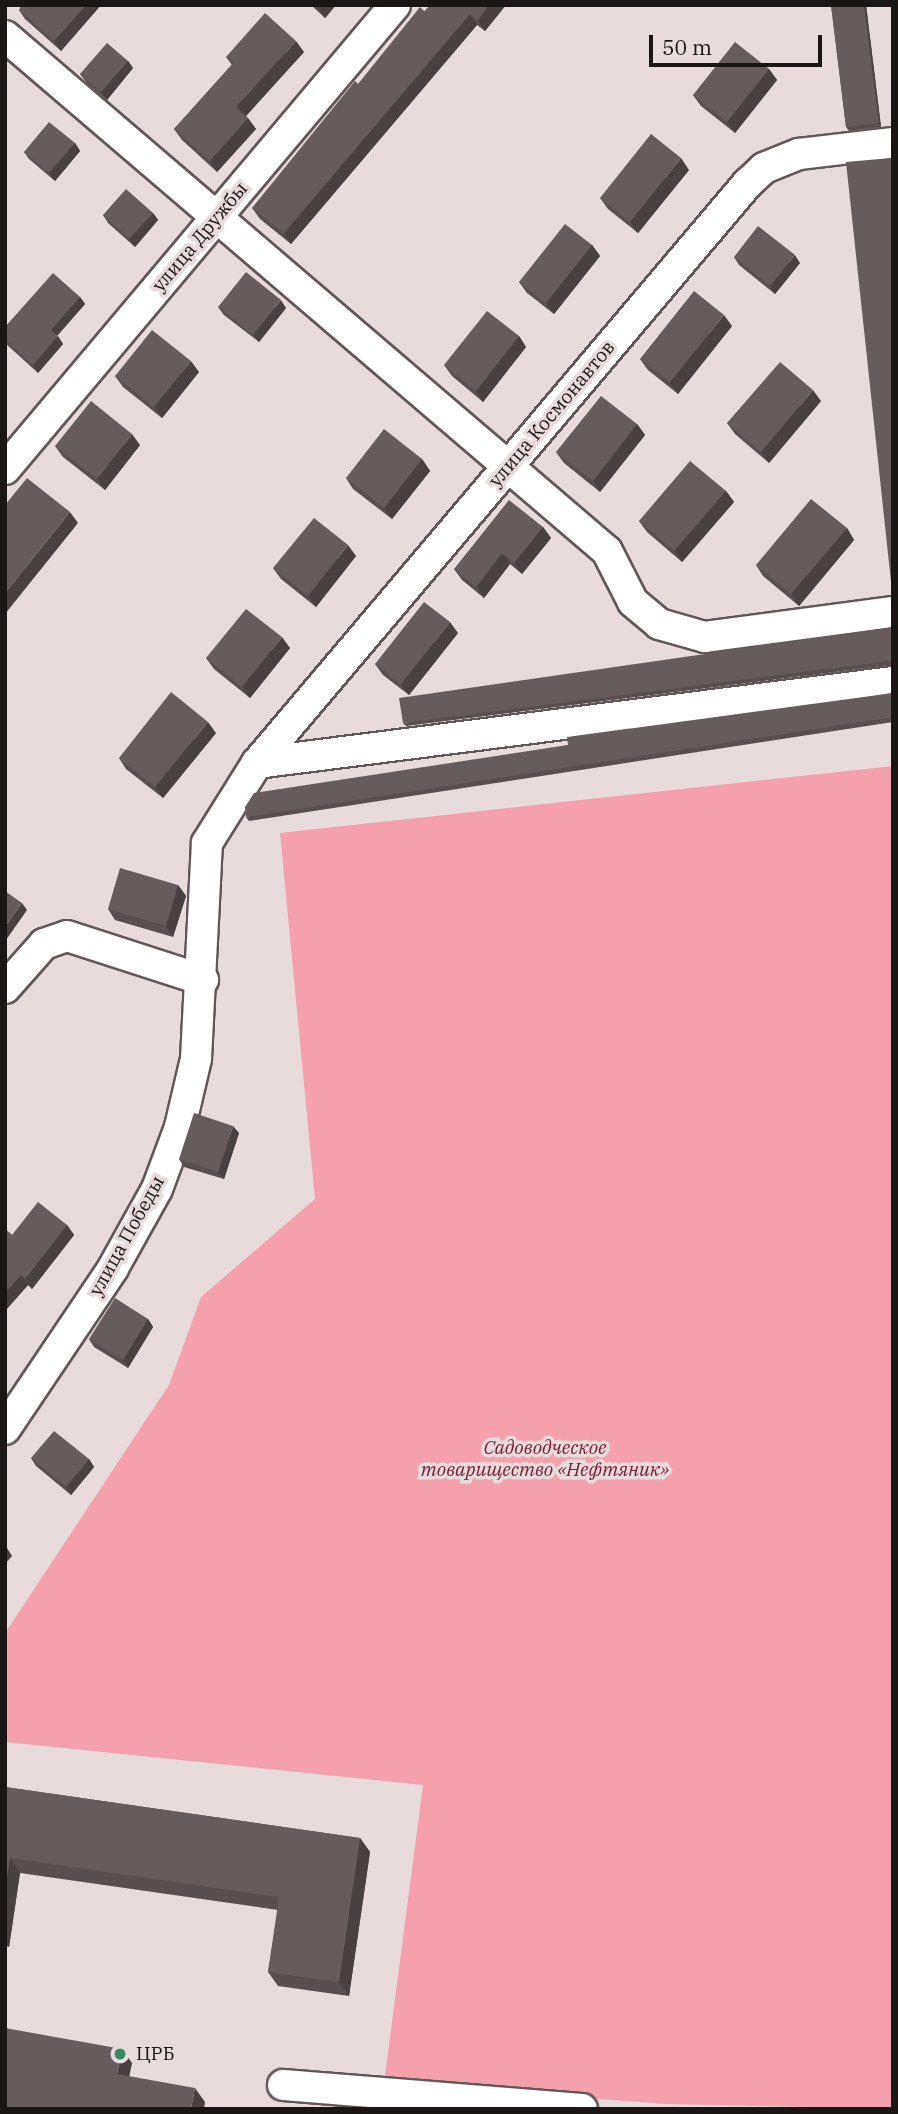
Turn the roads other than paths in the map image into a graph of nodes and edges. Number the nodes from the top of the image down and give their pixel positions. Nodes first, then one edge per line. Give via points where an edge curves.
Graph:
1 (395, 5) edge
2 (5, 36) edge
3 (893, 143) edge
4 (217, 218) junction
5 (507, 467) junction
6 (5, 469) edge
7 (893, 612) edge
8 (893, 682) edge
9 (257, 763) junction
10 (203, 980) junction
11 (5, 988) edge
12 (5, 1429) edge
13 (283, 2085) dead end
14 (582, 2109) edge

1 - 4 street, улица Дружбы
2 - 4 street
3 - 5 street, улица Космонавтов via 811,152 764,168
4 - 5 street
4 - 6 street, улица Дружбы
5 - 7 street via 607,551 645,614 681,633 705,637
5 - 9 street, улица Космонавтов
8 - 9 street
9 - 10 street, улица Космонавтов via 207,843
10 - 11 street via 66,936 44,944
10 - 12 street, улица Победы via 196,1059 180,1127 156,1189 113,1268
13 - 14 street

